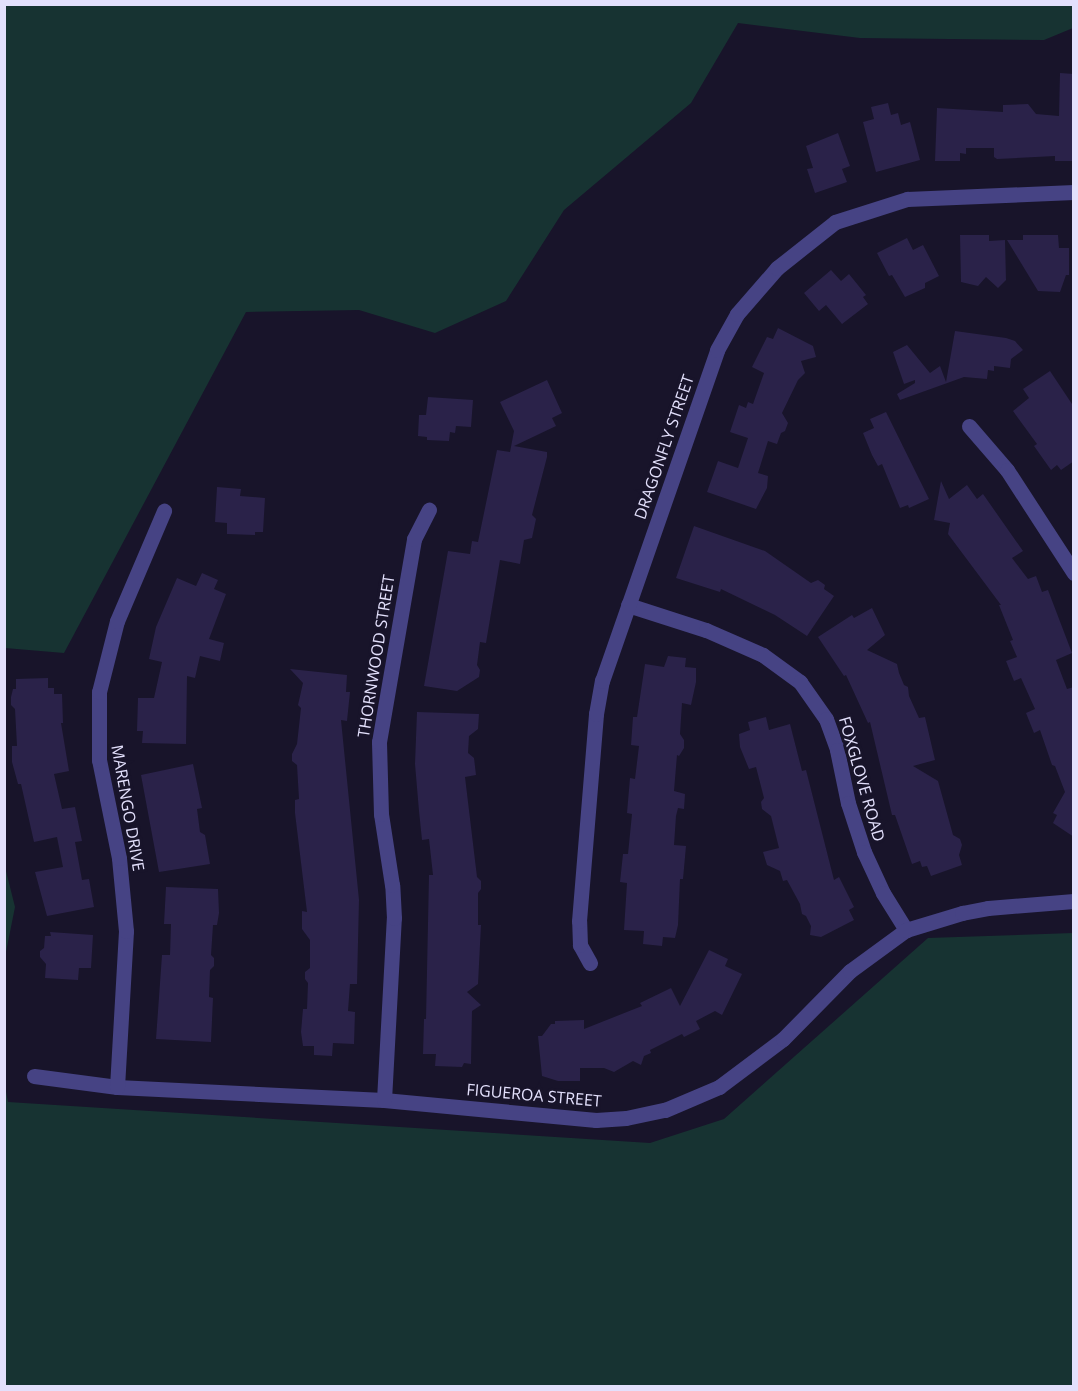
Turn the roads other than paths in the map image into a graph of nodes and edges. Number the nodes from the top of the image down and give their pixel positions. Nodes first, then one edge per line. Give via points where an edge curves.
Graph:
1 (1074, 192) edge
2 (969, 426) dead end
3 (429, 510) dead end
4 (164, 511) dead end
5 (1074, 573) edge
6 (628, 605) junction
7 (1074, 901) edge
8 (906, 930) junction
9 (590, 963) dead end
10 (34, 1076) dead end
11 (117, 1087) junction
12 (384, 1100) junction

1 - 6 street, DRAGONFLY STREET via 907,199 835,222 777,268 736,314 717,350
2 - 5 street via 1007,470
3 - 12 street, THORNWOOD STREET via 414,539 379,742 381,814 394,918
4 - 11 street, MARENGO DRIVE via 117,621 99,692 99,760 120,867 126,931
6 - 8 street, FOXGLOVE ROAD via 706,630 764,655 800,682 826,719 864,852
6 - 9 street, DRAGONFLY STREET via 602,681 596,714 579,921 580,945
7 - 8 street, FIGUEROA STREET via 988,908
8 - 12 street, FIGUEROA STREET via 850,971 753,1064 719,1087 665,1110 596,1120
10 - 11 street, FIGUEROA STREET
11 - 12 street, FIGUEROA STREET

